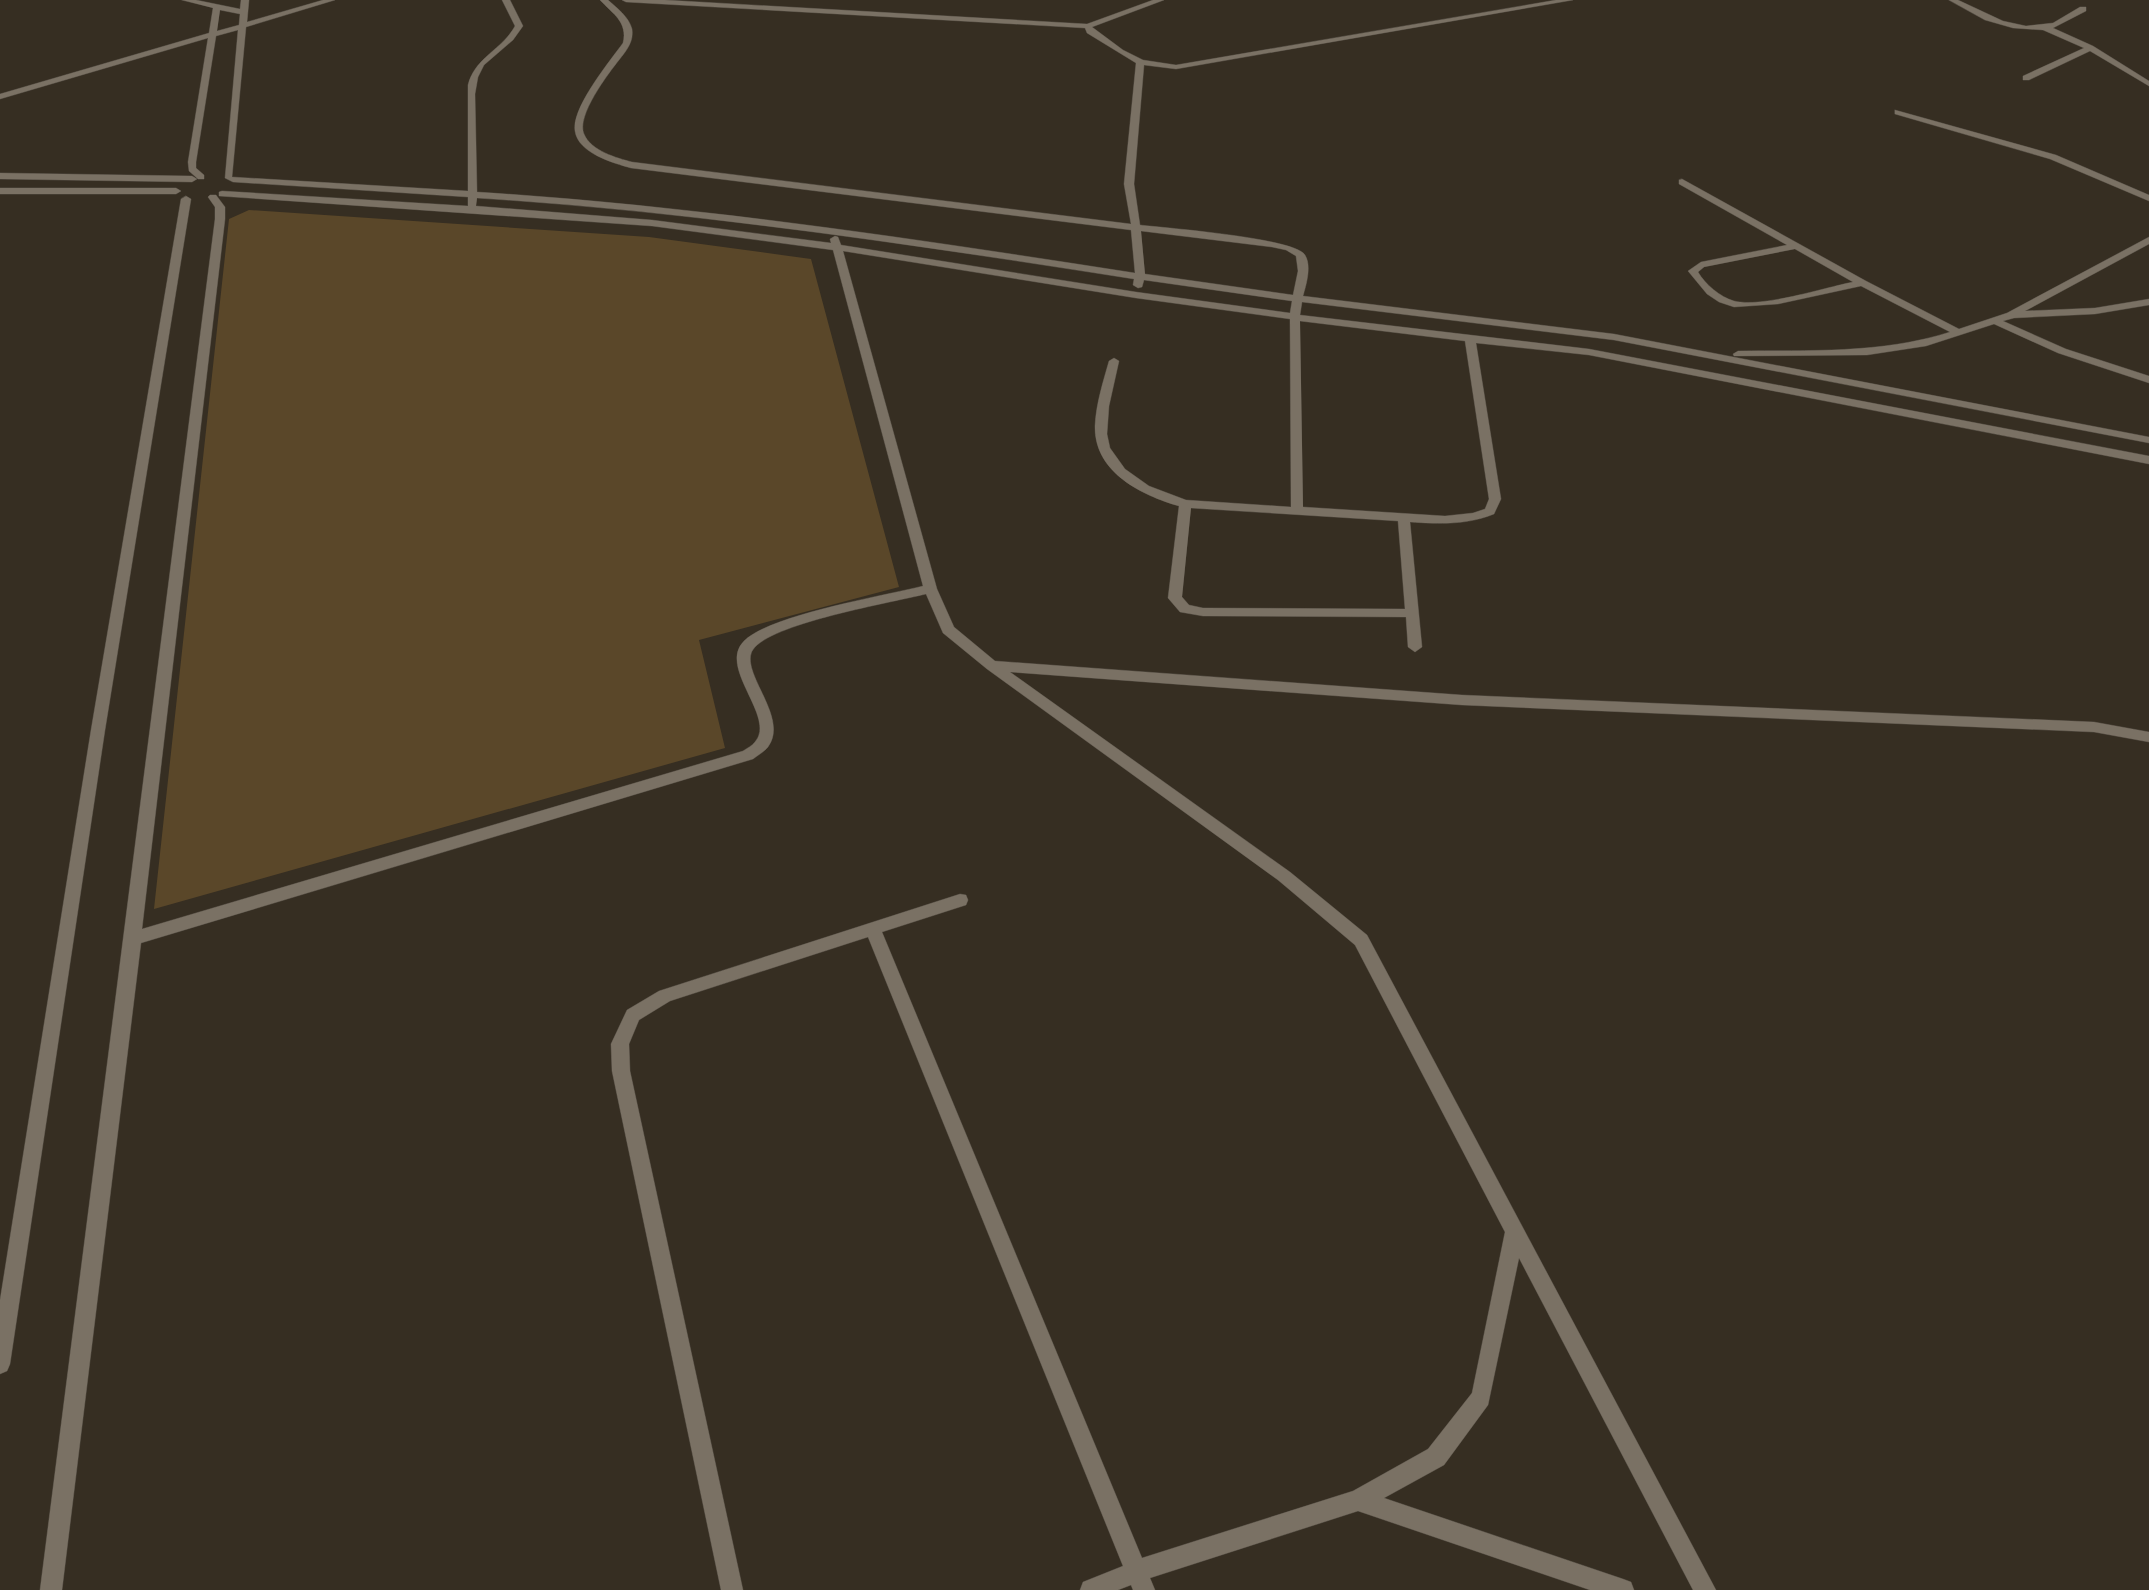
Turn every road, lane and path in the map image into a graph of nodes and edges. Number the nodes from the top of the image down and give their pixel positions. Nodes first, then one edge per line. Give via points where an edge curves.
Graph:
1 (186, 0) edge
2 (245, 0) edge
3 (332, 0) edge
4 (506, 0) edge
5 (604, 0) edge
6 (626, 0) edge
7 (1160, 0) edge
8 (1569, 0) edge
9 (1953, 0) edge
10 (217, 7) junction
11 (2082, 9) dead end
12 (242, 12) junction
13 (1088, 26) junction
14 (2044, 27) junction
15 (241, 28) junction
16 (211, 37) junction
17 (2090, 48) junction
18 (1140, 63) junction
19 (2026, 78) dead end
20 (2149, 84) edge
21 (0, 97) edge
22 (1898, 112) dead end
23 (0, 176) edge
24 (223, 176) junction
25 (196, 178) junction
26 (1682, 182) dead end
27 (0, 191) edge
28 (472, 195) junction
29 (199, 197) junction
30 (2149, 198) edge
31 (472, 209) junction
32 (1136, 228) junction
33 (834, 231) junction
34 (2148, 241) edge
35 (1798, 246) junction
36 (837, 248) junction
37 (1140, 276) junction
38 (1862, 283) junction
39 (1136, 295) junction
40 (1296, 299) junction
41 (2149, 302) edge
42 (2011, 315) junction
43 (1295, 317) junction
44 (1995, 321) junction
45 (1960, 333) junction
46 (1470, 338) junction
47 (1704, 355) junction
48 (1114, 361) dead end
49 (1846, 367) junction
50 (2149, 380) edge
51 (1844, 400) junction
52 (2149, 440) edge
53 (2149, 460) edge
54 (1186, 504) junction
55 (1297, 511) junction
56 (1404, 518) junction
57 (930, 589) junction
58 (1412, 613) junction
59 (1415, 647) dead end
60 (992, 666) junction
61 (2149, 737) edge
62 (960, 900) dead end
63 (873, 929) junction
64 (133, 939) junction
65 (1515, 1231) junction
66 (0, 1364) edge
67 (1358, 1500) junction
68 (1140, 1580) edge
69 (51, 1590) edge
70 (732, 1590) edge
71 (1091, 1590) edge
72 (1623, 1590) edge
73 (1704, 1590) edge

1 - 10 lane
2 - 12 lane
3 - 15 lane
4 - 28 lane via 519,26 516,33 484,60 475,73 473,83
5 - 32 lane via 629,24 630,34 578,120 579,132 589,145 609,158 631,165 773,184
6 - 13 lane
7 - 13 lane
8 - 18 lane via 1176,67 1150,67
9 - 14 lane via 1984,17 2019,26
10 - 12 lane
10 - 16 lane
11 - 14 lane via 2061,22
12 - 15 lane
13 - 18 lane via 1090,31
14 - 17 lane
15 - 16 lane
15 - 24 lane
16 - 21 lane
16 - 25 lane via 192,162
17 - 19 lane
17 - 20 lane
18 - 32 lane via 1128,184
22 - 30 lane via 2053,157
23 - 25 lane
24 - 25 lane
24 - 28 lane
24 - 29 lane via 235,182 234,186
25 - 29 lane
26 - 35 lane
27 - 29 lane
28 - 31 lane
28 - 33 lane via 651,208
29 - 31 lane
29 - 64 lane via 220,207 220,219
29 - 66 lane via 98,730
31 - 36 lane via 652,223
32 - 37 lane
32 - 40 lane via 1291,249 1300,254 1302,260
33 - 36 lane
33 - 37 lane
34 - 42 lane
35 - 38 lane
35 - 38 lane via 1700,264 1693,272 1719,298 1734,304 1756,304
36 - 39 lane
36 - 57 lane
37 - 39 lane
37 - 40 lane
38 - 45 lane
39 - 43 lane
40 - 43 lane
40 - 47 lane via 1604,336
41 - 42 lane via 2095,312
42 - 44 lane
43 - 46 lane
43 - 55 lane
44 - 45 lane
44 - 50 lane via 2062,351
45 - 49 lane
46 - 51 lane via 1589,352
46 - 56 lane via 1495,499 1490,511 1475,517 1445,520
47 - 49 lane
47 - 49 lane
48 - 54 lane via 1103,406 1101,434 1107,450 1117,468 1131,480 1158,495
49 - 51 lane
49 - 52 lane
51 - 53 lane
54 - 55 lane
54 - 58 lane via 1175,598 1184,609 1204,612
55 - 56 lane
56 - 58 lane
57 - 60 lane via 948,630
57 - 64 lane via 783,625 759,636 747,646 743,662 768,727 763,744 748,755
58 - 59 lane
60 - 61 lane via 1462,700 2094,728
60 - 65 lane via 1284,876 1361,940
62 - 63 lane
63 - 68 lane
63 - 70 lane via 665,996 633,1014 620,1044 621,1071
64 - 69 lane
65 - 67 lane via 1481,1398 1436,1457
65 - 73 lane
67 - 68 lane
67 - 72 lane
68 - 71 lane

